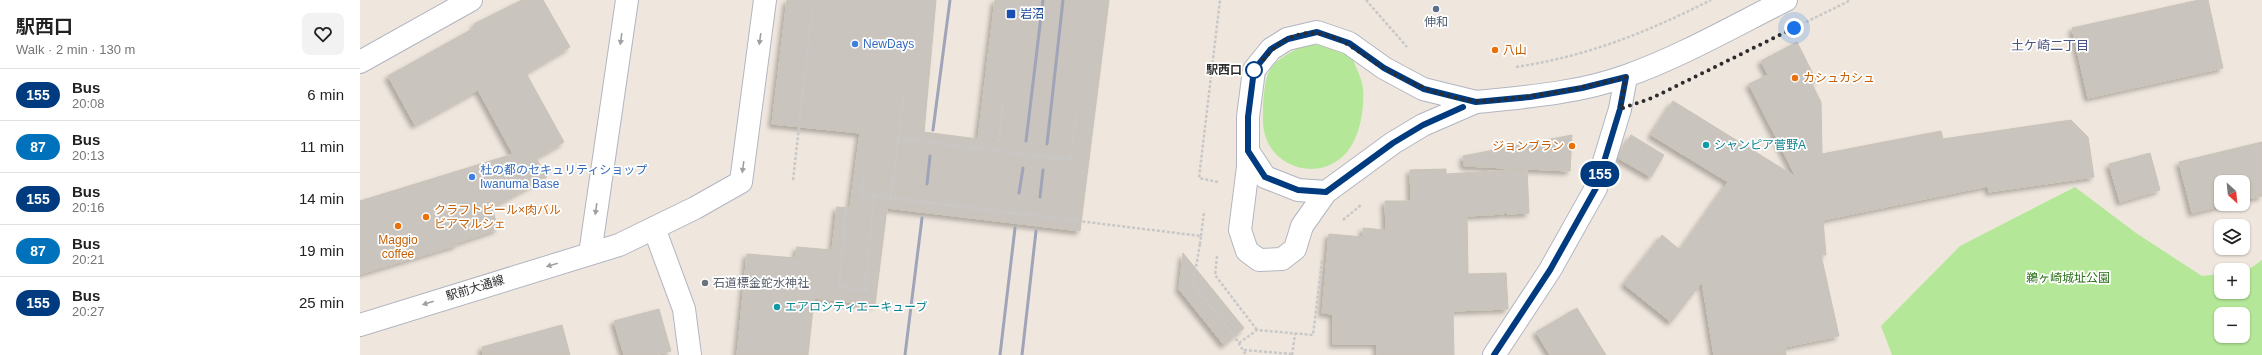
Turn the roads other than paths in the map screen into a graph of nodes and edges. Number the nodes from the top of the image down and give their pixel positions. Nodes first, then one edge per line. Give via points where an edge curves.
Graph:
1 (472, 0) edge
2 (627, 0) edge
3 (766, 0) edge
4 (1786, 0) edge
5 (360, 62) edge
6 (1626, 77) junction
7 (1476, 102) junction
8 (1248, 151) junction
9 (1326, 192) junction
10 (654, 228) junction
11 (590, 254) junction
12 (360, 325) edge
13 (1499, 353) edge
14 (690, 355) edge

1 - 5 street
2 -> 11 street
3 -> 10 street, 駅前大通線 via 741,182
4 - 6 street
6 - 7 street via 1530,97
6 - 13 street via 1620,109 1596,188
7 - 8 street via 1424,89 1384,68 1349,43 1317,32 1288,39 1271,49 1254,70 1248,117
7 - 9 street via 1423,125 1393,143
8 - 9 street via 1265,177 1298,190
8 - 9 street via 1240,230 1247,251 1259,260 1282,259 1295,249 1302,226
10 - 11 street, 駅前大通線 via 619,245
10 - 14 street via 684,309
11 -> 12 street, 駅前大通線

